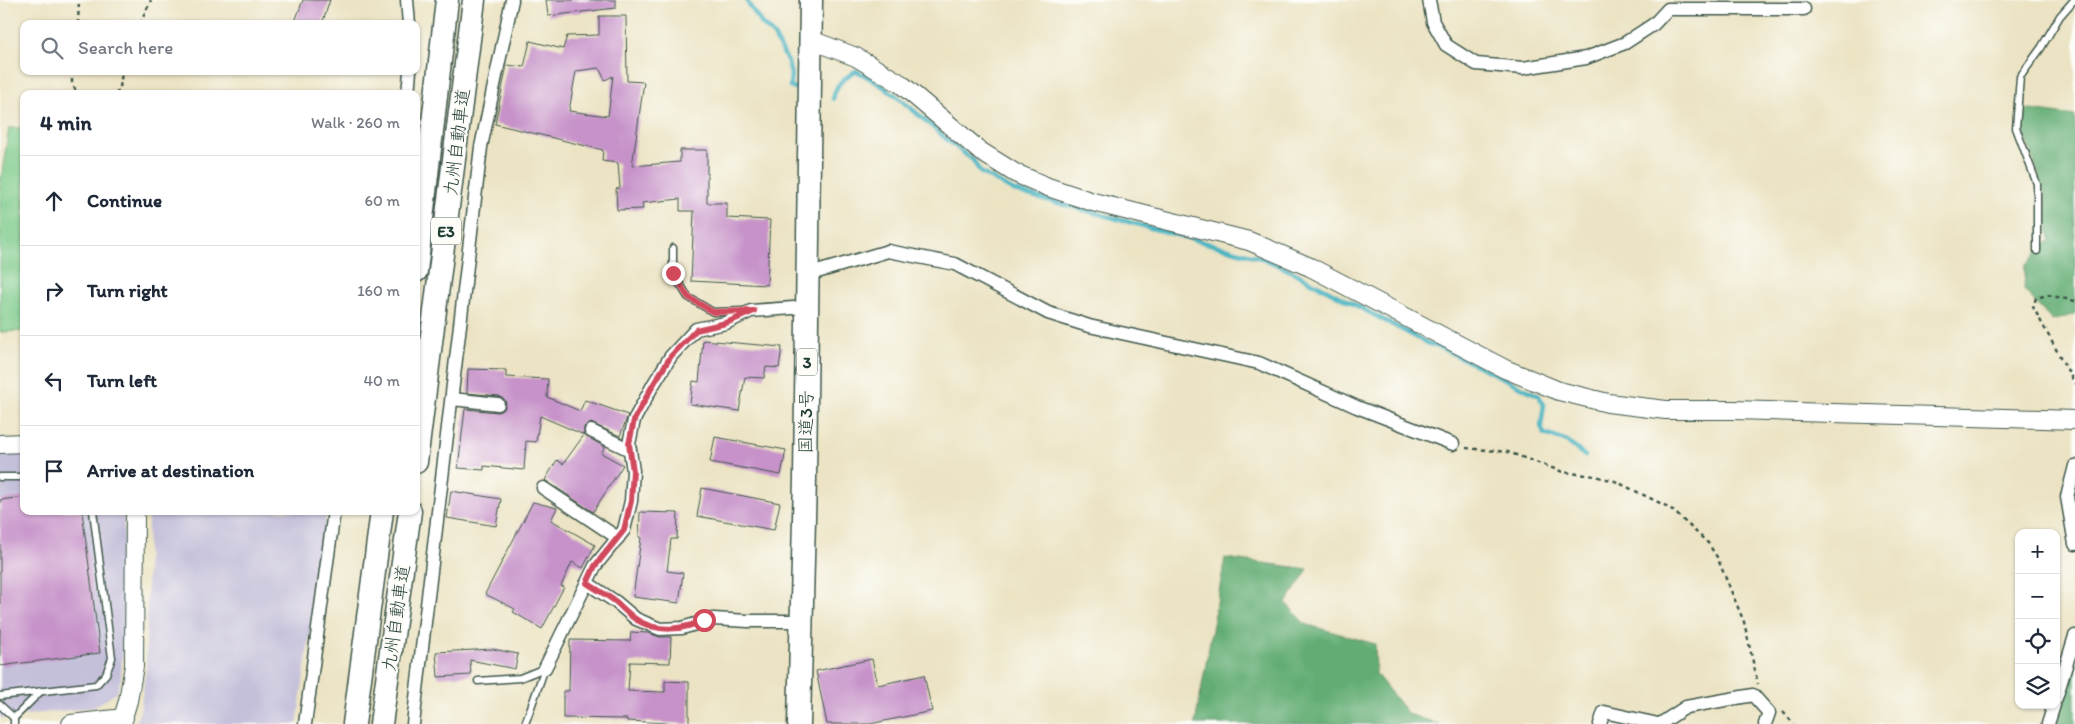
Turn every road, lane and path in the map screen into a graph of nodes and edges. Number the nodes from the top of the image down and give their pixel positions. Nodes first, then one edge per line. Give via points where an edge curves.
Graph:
1 (80, 0) edge
2 (151, 0) edge
3 (407, 0) edge
4 (447, 0) edge
5 (474, 0) edge
6 (512, 0) edge
7 (811, 0) edge
8 (1429, 0) edge
9 (2074, 0) edge
10 (1804, 9) dead end
11 (78, 20) edge
12 (142, 20) edge
13 (409, 20) edge
14 (811, 40) junction
15 (72, 75) edge
16 (122, 75) edge
17 (410, 75) edge
18 (75, 90) edge
19 (119, 90) edge
20 (408, 90) edge
21 (420, 236) edge
22 (673, 248) dead end
23 (2036, 251) dead end
24 (807, 274) junction
25 (2075, 301) edge
26 (808, 307) junction
27 (754, 311) junction
28 (2075, 384) edge
29 (452, 399) junction
30 (498, 404) dead end
31 (2075, 420) edge
32 (420, 430) edge
33 (591, 432) dead end
34 (20, 443) edge
35 (0, 444) edge
36 (1452, 444) joint
37 (630, 450) junction
38 (2075, 466) edge
39 (0, 476) edge
40 (20, 477) edge
41 (543, 488) dead end
42 (94, 515) edge
43 (135, 515) edge
44 (333, 515) edge
45 (381, 515) edge
46 (409, 515) edge
47 (618, 538) junction
48 (2075, 544) edge
49 (587, 583) junction
50 (802, 621) junction
51 (2075, 636) edge
52 (545, 668) junction
53 (478, 681) dead end
54 (2060, 685) edge
55 (1758, 686) dead end
56 (41, 691) junction
57 (0, 696) edge
58 (0, 705) edge
59 (2053, 709) edge
60 (1782, 711) dead end
61 (14, 721) edge
62 (122, 721) edge
63 (71, 724) edge
64 (305, 724) edge
65 (354, 724) edge
66 (381, 724) edge
67 (413, 724) edge
68 (525, 724) edge
69 (799, 724) edge
70 (1600, 724) edge
71 (1659, 724) edge
72 (1765, 724) edge
73 (1794, 724) edge
74 (2048, 724) edge

1 - 11 path
2 - 12 path
3 - 13 street
4 - 21 highway, 九州自動車道 / E3
5 - 32 highway, 九州自動車道 / E3
6 - 29 street via 482,147
7 - 14 highway, 国道3号 / 3
8 - 10 street via 1434,22 1446,45 1476,64 1523,68 1586,58 1625,43 1654,24 1668,9
9 - 23 lane via 2020,76 2016,128 2037,184
14 - 24 highway, 国道3号 / 3
14 - 31 street via 856,57 901,84 980,151 1014,173 1093,202 1249,241 1310,267 1505,368 1559,391 1608,403 1666,410
15 - 18 path
16 - 19 path
17 - 20 street
22 - 27 lane via 673,273 688,297 713,312
24 - 26 highway, 国道3号 / 3
24 - 36 street via 888,251 955,264 1048,313 1088,326 1259,362 1357,407
25 - 28 path via 2048,295 2036,298 2033,307
26 - 27 street
26 - 50 highway, 国道3号 / 3
27 - 37 street via 726,323 696,330 671,356 634,420
29 - 30 street
29 - 67 street
33 - 37 street
34 - 35 street
36 - 55 path via 1508,452 1563,472 1615,481 1670,508 1708,543 1717,556 1744,622
37 - 47 street via 633,471 631,501 624,530
38 - 48 street via 2067,497
39 - 40 lane
41 - 47 street
42 - 56 lane via 112,658 106,674 96,685
43 - 62 street via 134,666
44 - 64 street
45 - 65 highway, 九州自動車道
46 - 66 highway, 九州自動車道
47 - 49 street via 595,566
49 - 50 street via 636,620 660,629 682,628 713,619
49 - 52 street
50 - 69 highway, 国道3号 / 3
51 - 54 street
52 - 53 lane via 520,678
52 - 68 lane
56 - 57 lane
56 - 61 lane
58 - 61 lane
59 - 74 street
60 - 73 path
62 - 63 street
70 - 71 street via 1604,712
71 - 72 street via 1686,707 1753,695 1769,713

